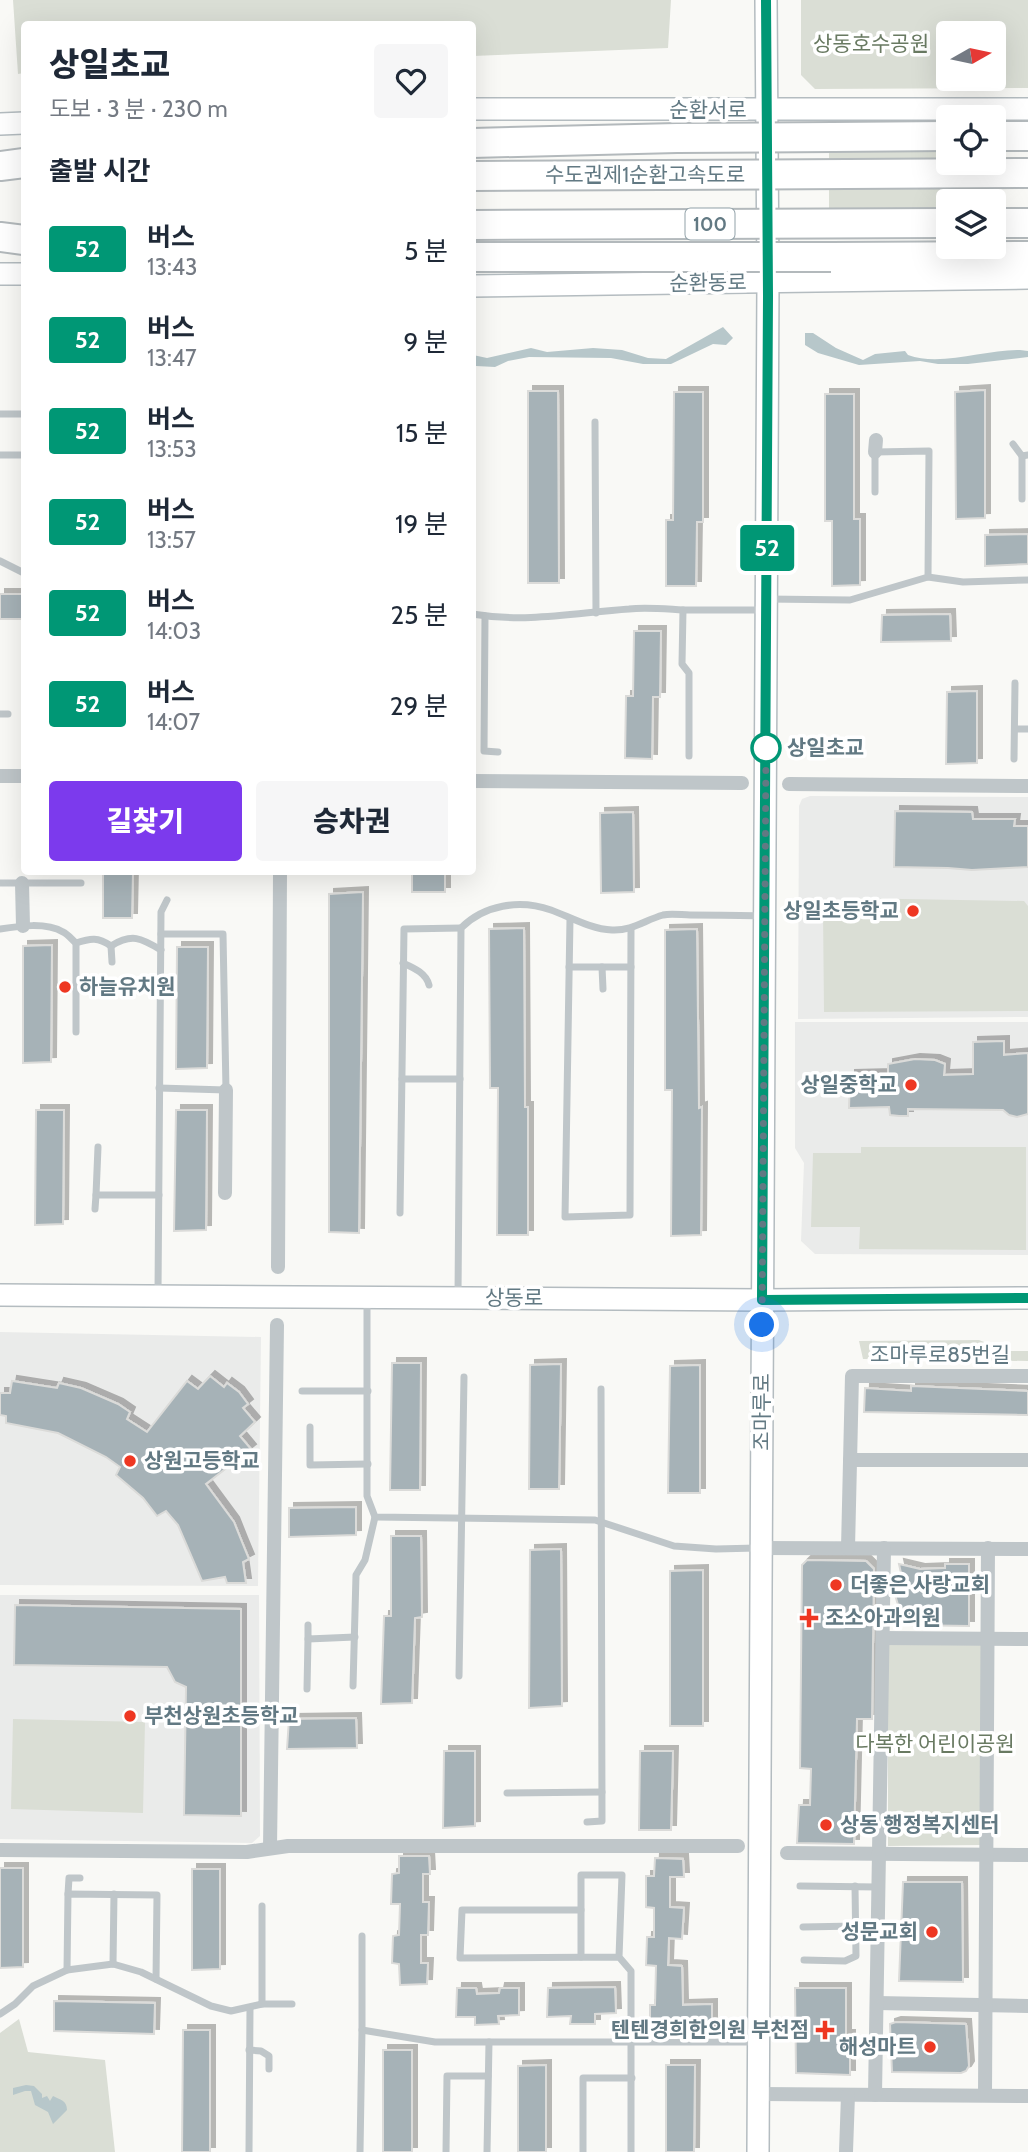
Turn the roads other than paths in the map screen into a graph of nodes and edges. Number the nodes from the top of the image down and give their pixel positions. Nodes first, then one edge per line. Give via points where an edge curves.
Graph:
1 (766, 0) edge
2 (476, 109) edge
3 (1028, 109) edge
4 (767, 111) junction
5 (21, 123) edge
6 (0, 124) edge
7 (936, 136) edge
8 (1006, 136) edge
9 (1028, 136) edge
10 (476, 143) edge
11 (21, 163) edge
12 (0, 166) edge
13 (1028, 173) edge
14 (476, 176) edge
15 (0, 178) edge
16 (21, 178) edge
17 (936, 223) edge
18 (1006, 223) edge
19 (1028, 223) edge
20 (476, 225) edge
21 (21, 227) edge
22 (0, 228) edge
23 (0, 237) edge
24 (21, 240) edge
25 (1028, 256) edge
26 (476, 257) edge
27 (0, 274) edge
28 (21, 274) edge
29 (1028, 278) edge
30 (768, 282) junction
31 (476, 286) edge
32 (0, 414) edge
33 (21, 414) edge
34 (595, 422) dead end
35 (1013, 444) dead end
36 (0, 455) edge
37 (21, 455) edge
38 (1025, 455) edge
39 (875, 492) dead end
40 (1021, 499) dead end
41 (0, 561) edge
42 (21, 572) edge
43 (928, 577) junction
44 (1028, 580) edge
45 (766, 605) junction
46 (683, 610) junction
47 (596, 613) junction
48 (476, 615) edge
49 (485, 616) junction
50 (1015, 683) dead end
51 (1015, 729) junction
52 (1028, 729) edge
53 (498, 752) dead end
54 (689, 757) dead end
55 (1014, 759) dead end
56 (0, 776) edge
57 (21, 776) edge
58 (476, 781) edge
59 (742, 783) dead end
60 (789, 784) dead end
61 (1028, 786) edge
62 (280, 875) edge
63 (0, 883) edge
64 (22, 883) junction
65 (81, 883) dead end
66 (167, 900) dead end
67 (765, 916) junction
68 (570, 919) junction
69 (23, 926) junction
70 (461, 928) junction
71 (0, 929) edge
72 (631, 929) junction
73 (161, 934) junction
74 (76, 943) junction
75 (111, 946) junction
76 (161, 950) junction
77 (112, 962) dead end
78 (403, 963) junction
79 (569, 967) junction
80 (602, 967) junction
81 (631, 967) junction
82 (429, 985) dead end
83 (603, 989) dead end
84 (76, 1032) dead end
85 (402, 1079) junction
86 (460, 1079) junction
87 (159, 1088) junction
88 (226, 1090) junction
89 (98, 1147) dead end
90 (225, 1193) dead end
91 (96, 1195) junction
92 (159, 1195) junction
93 (95, 1209) dead end
94 (400, 1213) dead end
95 (278, 1267) dead end
96 (0, 1295) edge
97 (158, 1296) junction
98 (367, 1297) junction
99 (458, 1298) junction
100 (1028, 1298) edge
101 (762, 1300) junction
102 (277, 1325) dead end
103 (1028, 1376) edge
104 (464, 1377) dead end
105 (601, 1390) dead end
106 (302, 1391) dead end
107 (368, 1391) junction
108 (310, 1427) dead end
109 (850, 1460) junction
110 (1028, 1461) edge
111 (368, 1465) junction
112 (375, 1517) junction
113 (461, 1518) junction
114 (601, 1521) junction
115 (762, 1548) junction
116 (848, 1548) junction
117 (884, 1548) junction
118 (988, 1549) junction
119 (1028, 1549) edge
120 (308, 1625) dead end
121 (355, 1637) junction
122 (307, 1639) junction
123 (883, 1639) junction
124 (988, 1639) junction
125 (1028, 1639) edge
126 (459, 1676) dead end
127 (354, 1686) dead end
128 (307, 1689) dead end
129 (507, 1793) dead end
130 (602, 1793) junction
131 (587, 1822) dead end
132 (738, 1846) dead end
133 (270, 1848) junction
134 (0, 1850) edge
135 (787, 1853) dead end
136 (879, 1853) junction
137 (986, 1854) junction
138 (1028, 1855) edge
139 (80, 1878) dead end
140 (800, 1886) dead end
141 (855, 1886) junction
142 (878, 1887) junction
143 (68, 1894) junction
144 (114, 1894) junction
145 (262, 1906) dead end
146 (581, 1910) junction
147 (855, 1926) junction
148 (803, 1927) dead end
149 (362, 1936) dead end
150 (581, 1957) junction
151 (620, 1957) junction
152 (804, 1960) dead end
153 (113, 1964) junction
154 (67, 1970) junction
155 (156, 1979) junction
156 (877, 2003) junction
157 (262, 2004) junction
158 (292, 2004) dead end
159 (985, 2006) junction
160 (1028, 2006) edge
161 (250, 2008) junction
162 (0, 2014) edge
163 (362, 2030) junction
164 (489, 2042) junction
165 (633, 2042) junction
166 (759, 2042) junction
167 (249, 2050) junction
168 (269, 2069) dead end
169 (488, 2076) junction
170 (632, 2078) junction
171 (759, 2094) junction
172 (848, 2095) junction
173 (875, 2095) junction
174 (985, 2095) junction
175 (1028, 2095) edge
176 (249, 2152) edge
177 (360, 2152) edge
178 (446, 2152) edge
179 (487, 2152) edge
180 (583, 2152) edge
181 (631, 2152) edge
182 (758, 2152) edge
183 (846, 2152) edge

1 - 4 street, 조마루로
2 - 4 street, 순환서로
3 - 4 street, 순환서로
4 - 30 street, 조마루로
5 - 6 street
7 - 10 highway, bridge
8 - 9 highway
11 - 12 highway
13 - 14 highway, 수도권제1순환고속도로, bridge
15 - 16 highway
17 - 20 highway, 100, bridge
18 - 19 highway
21 - 22 highway
23 - 24 highway
25 - 26 highway, bridge
27 - 28 street
29 - 30 street, 순환동로
30 - 31 street, 순환동로
30 - 45 street, 조마루로
32 - 33 lane
34 - 47 lane
35 - 38 lane
36 - 37 lane
38 - 40 lane
39 - 43 lane via 875,446 929,451
41 - 42 lane
43 - 44 lane via 962,582
43 - 45 lane via 850,600
45 - 46 lane
45 - 67 street, 조마루로
46 - 47 lane
46 - 54 lane
47 - 49 lane via 512,619
48 - 49 lane
49 - 53 lane via 484,751
50 - 51 lane
51 - 52 lane
51 - 55 lane
56 - 57 street
58 - 59 street
60 - 61 street
62 - 95 street
63 - 64 lane
64 - 65 lane
64 - 69 street
66 - 73 lane via 161,912
67 - 72 lane via 665,914
67 - 101 street, 조마루로
68 - 70 lane via 531,905 512,905 493,908
68 - 72 lane via 610,930
68 - 79 lane
69 - 71 lane
69 - 74 lane via 64,932
70 - 78 lane via 404,929
70 - 86 lane
72 - 81 lane
73 - 76 lane
73 - 88 lane via 223,934
74 - 75 lane via 100,938
74 - 84 lane
75 - 76 lane via 132,937
75 - 77 lane
76 - 87 lane
78 - 82 lane via 417,970
78 - 85 lane
79 - 80 lane
79 - 81 lane via 565,1217 630,1215
80 - 81 lane
80 - 83 lane
85 - 86 lane
85 - 94 lane
86 - 99 lane
87 - 88 lane
87 - 92 lane
88 - 90 street
89 - 91 lane
91 - 92 lane
91 - 93 lane
92 - 97 lane
96 - 97 street, 상동로
97 - 98 street, 상동로
98 - 99 street, 상동로
98 - 107 lane
99 - 101 street, 상동로
100 - 101 street, 상동로
101 - 115 street, 조마루로
102 - 133 street
103 - 109 street, 조마루로85번길 via 852,1376
104 - 113 lane
105 - 114 lane
106 - 107 lane
107 - 111 lane
108 - 111 lane via 310,1465
109 - 110 street
109 - 116 street, 조마루로85번길
111 - 112 lane via 368,1496
112 - 113 lane
112 - 121 lane via 365,1560 356,1575
113 - 114 lane
113 - 126 lane
114 - 115 lane via 674,1546
114 - 130 lane
115 - 116 street
115 - 166 street, 조마루로
116 - 117 street
117 - 118 street
117 - 123 street
118 - 119 street
118 - 124 street
120 - 122 lane
121 - 122 lane
121 - 127 lane
122 - 128 lane
123 - 124 street
123 - 136 street
124 - 125 street
124 - 137 street
129 - 130 lane
130 - 131 lane via 602,1821
132 - 133 street
133 - 134 street via 247,1852
135 - 136 street
136 - 137 street
136 - 142 street
137 - 138 street
137 - 159 street
139 - 143 lane via 69,1878
140 - 141 lane
141 - 142 lane
141 - 147 lane
142 - 156 street
143 - 144 lane
143 - 154 lane
144 - 153 lane
144 - 155 lane via 158,1895
145 - 157 lane
146 - 150 lane
146 - 150 lane via 462,1910 460,1958
146 - 151 lane via 582,1875 622,1875
147 - 148 lane
147 - 152 lane via 856,1956 845,1961
149 - 163 lane
150 - 151 lane
151 - 165 lane via 631,1971
153 - 154 lane
153 - 155 lane
154 - 162 lane via 33,1986
155 - 161 lane via 211,2007
156 - 159 street
156 - 173 street
157 - 158 lane
157 - 161 lane
159 - 160 street
159 - 174 street
161 - 167 lane
163 - 164 lane via 435,2042
163 - 177 lane
164 - 165 lane
164 - 169 lane
165 - 166 lane
165 - 170 lane
166 - 171 street, 조마루로
167 - 168 lane via 269,2056
167 - 176 lane
169 - 178 lane via 447,2076
169 - 179 lane
170 - 180 lane via 583,2078
170 - 181 lane
171 - 172 street
171 - 182 street, 조마루로
172 - 173 street
172 - 183 street
173 - 174 street
174 - 175 street

